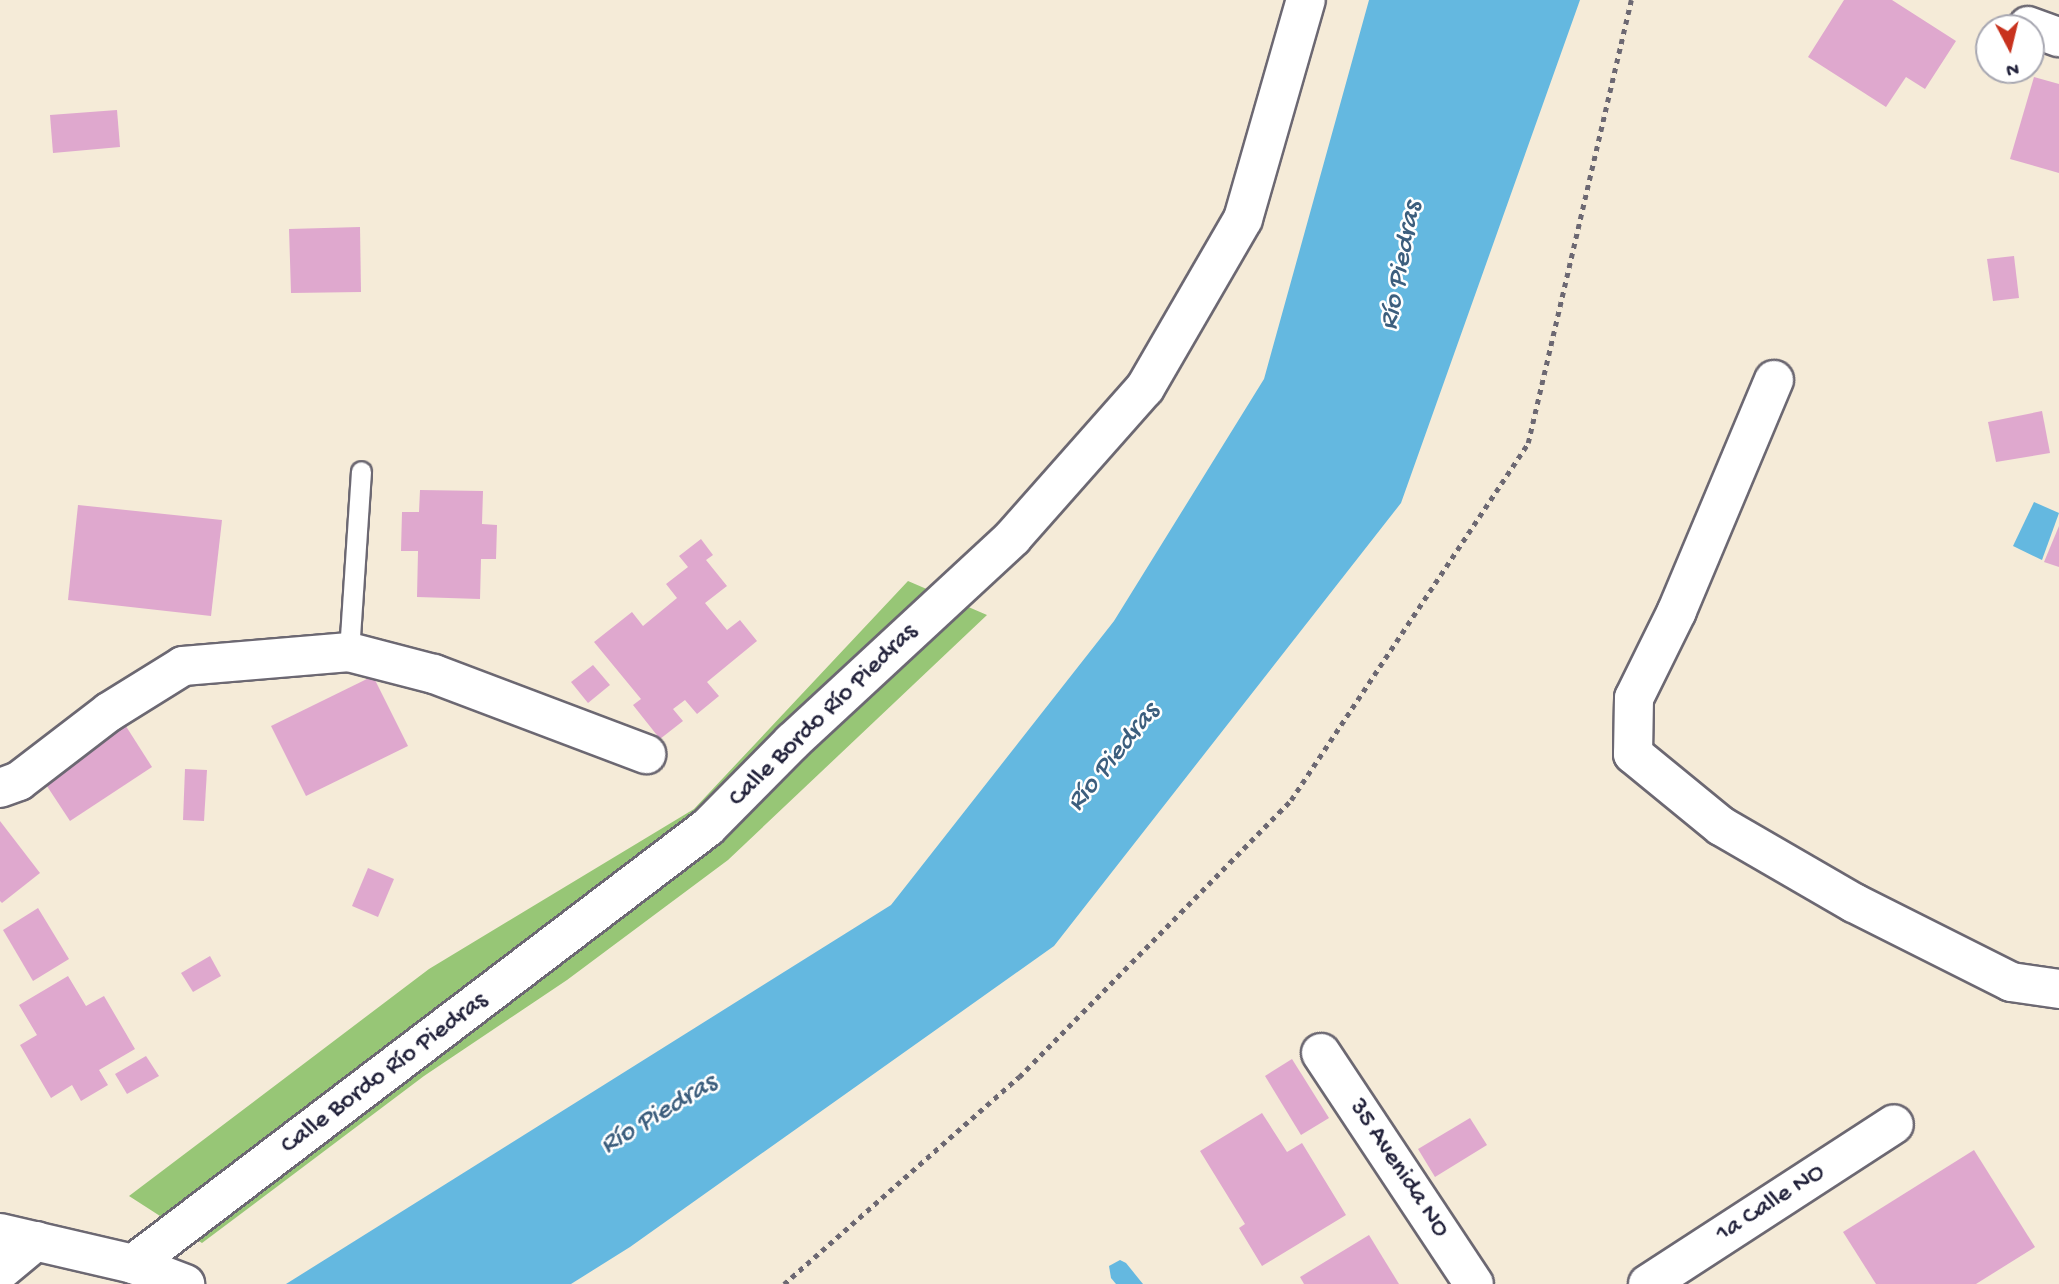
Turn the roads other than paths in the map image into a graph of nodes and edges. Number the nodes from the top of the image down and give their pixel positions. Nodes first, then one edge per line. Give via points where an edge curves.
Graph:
1 (1306, 0) edge
2 (1774, 380) dead end
3 (361, 471) dead end
4 (349, 652) junction
5 (646, 754) dead end
6 (0, 788) edge
7 (2059, 989) edge
8 (1321, 1053) dead end
9 (1894, 1124) dead end
10 (18, 1237) edge
11 (133, 1264) junction
12 (0, 1271) edge
13 (185, 1284) edge
14 (1474, 1284) edge
15 (1648, 1284) edge

1 - 11 street, Calle Bordo Río Piedras via 1243,219 1145,388 1013,537 792,742 708,827
2 - 7 street via 1677,611 1634,698 1633,754 1721,826 1854,904 2011,982
3 - 4 lane
4 - 5 street via 434,674
4 - 6 street via 183,666 109,712 19,781
8 - 14 street, 35 Avenida NO
9 - 15 street, 1a Calle NO
10 - 11 street
10 - 12 street
11 - 13 street

